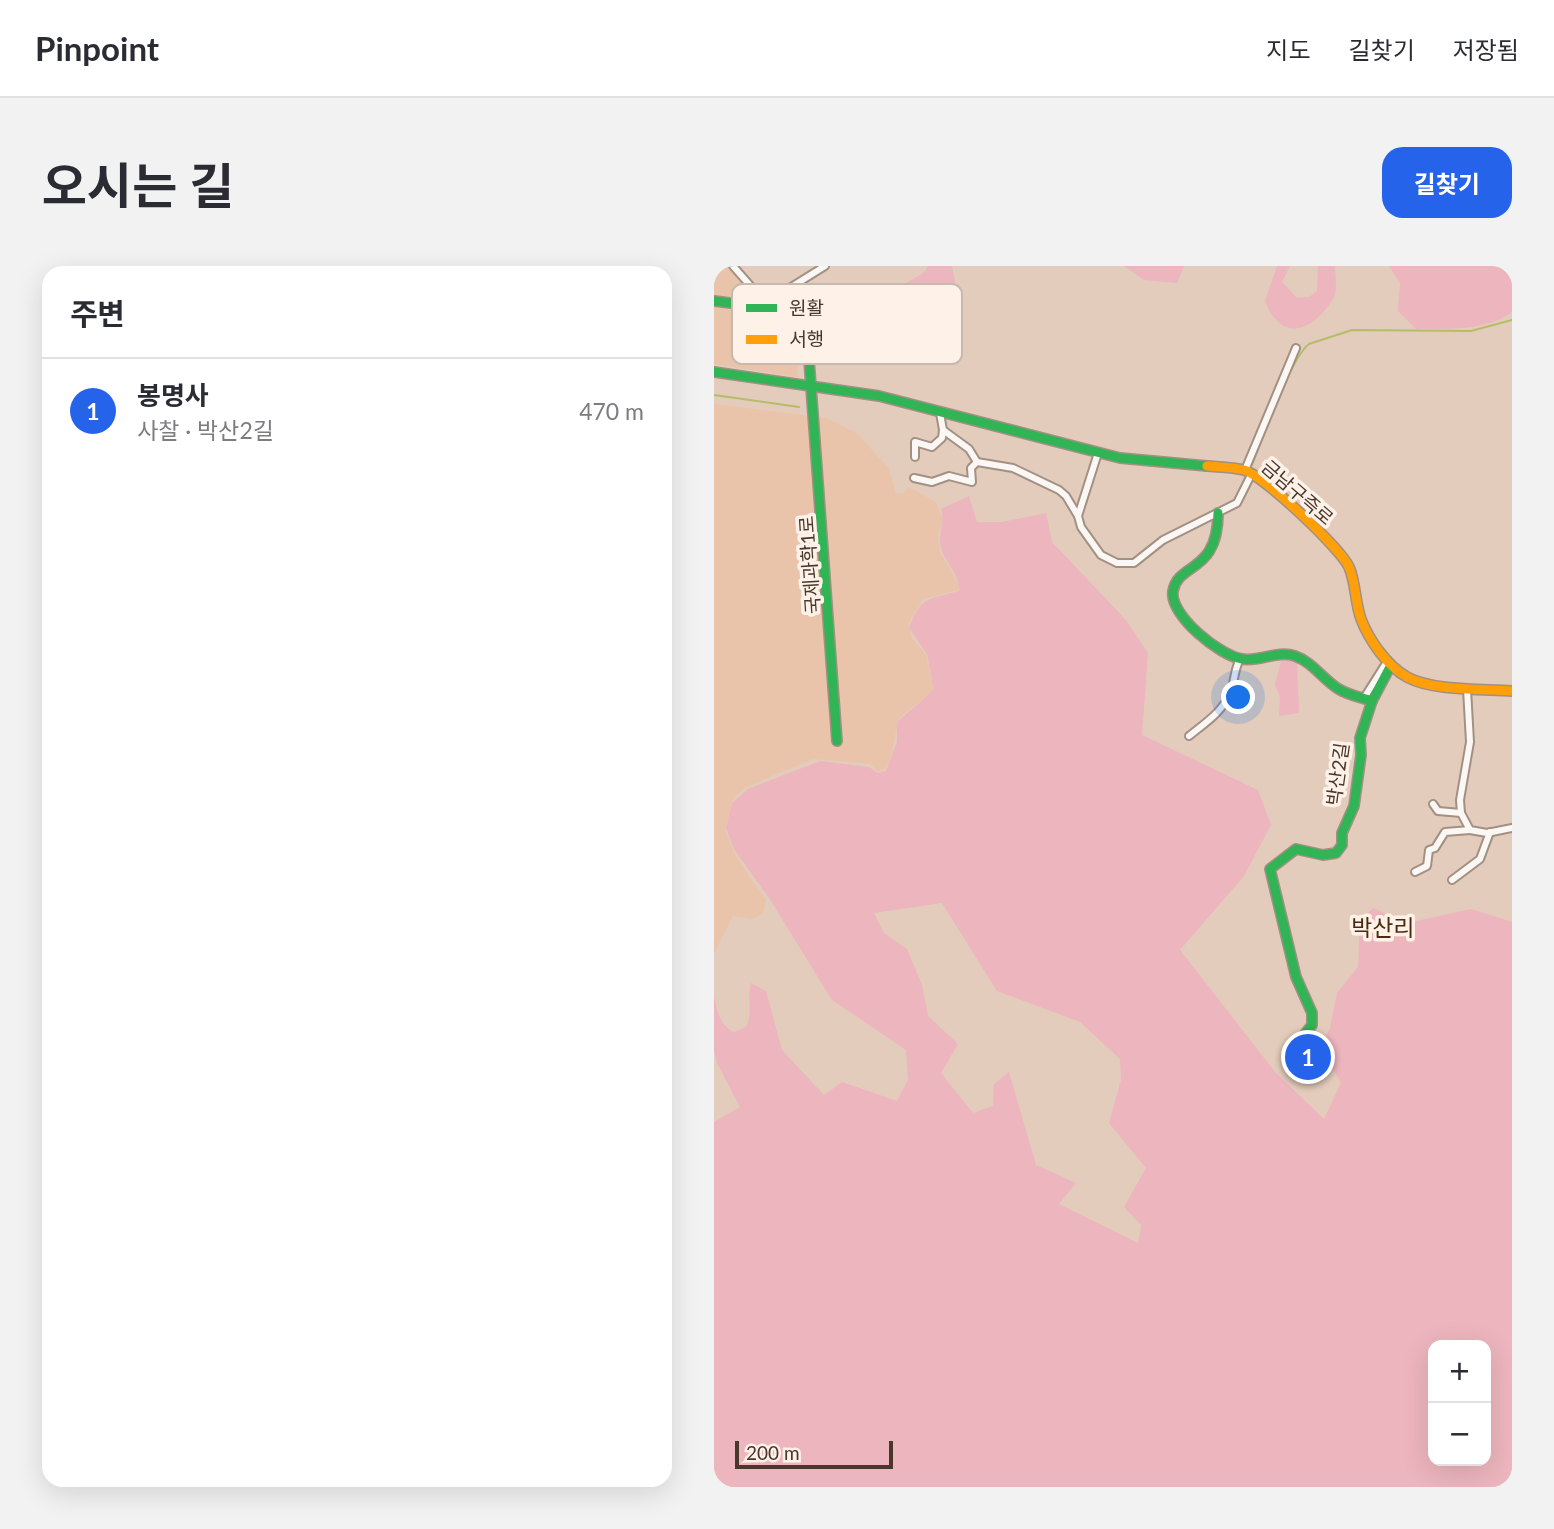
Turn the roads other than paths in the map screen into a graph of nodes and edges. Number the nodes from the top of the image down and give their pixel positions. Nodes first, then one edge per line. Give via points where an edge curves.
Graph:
1 (733, 266) edge
2 (825, 266) edge
3 (748, 284) edge
4 (795, 284) edge
5 (714, 301) edge
6 (732, 303) edge
7 (1296, 348) dead end
8 (809, 364) edge
9 (714, 372) edge
10 (811, 387) junction
11 (940, 413) junction
12 (943, 430) junction
13 (1098, 453) junction
14 (915, 457) dead end
15 (977, 462) junction
16 (1249, 471) junction
17 (914, 478) dead end
18 (1218, 513) junction
19 (1078, 516) junction
20 (1240, 659) junction
21 (1390, 662) junction
22 (1467, 689) junction
23 (1512, 691) edge
24 (1368, 699) junction
25 (1189, 736) dead end
26 (837, 741) dead end
27 (1433, 804) dead end
28 (1461, 813) junction
29 (1512, 828) edge
30 (1470, 830) junction
31 (1490, 832) junction
32 (1415, 872) dead end
33 (1452, 880) dead end
34 (1305, 1034) dead end

1 - 3 street
2 - 4 street
5 - 6 street
7 - 16 street
8 - 10 street, 국제과학1로
9 - 10 street, 금남구즉로
10 - 11 street, 금남구즉로 via 879,396
10 - 26 street, 국제과학1로
11 - 12 street
11 - 13 street, 금남구즉로
12 - 14 street via 942,438 932,447 915,442
12 - 15 street via 970,449
13 - 16 street, 금남구즉로
13 - 19 street
15 - 17 street via 971,468 972,482 949,476 932,482
15 - 19 street via 1013,468 1059,490
16 - 18 street via 1237,503
16 - 21 street, 금남구즉로 via 1274,489 1349,567 1361,619
18 - 19 street via 1125,565 1101,555
18 - 20 street via 1219,531 1212,551 1175,587 1173,603 1209,643
20 - 24 street via 1294,656 1342,691
20 - 25 street via 1231,692 1216,715
21 - 22 street, 금남구즉로 via 1406,677 1423,684
21 - 24 street, 박산2길
22 - 23 street, 금남구즉로
22 - 28 street via 1470,742
24 - 34 street, 박산2길 via 1354,806 1342,833 1342,845 1336,853 1323,855 1296,849 1270,869 1296,977 1312,1013 1312,1026
27 - 28 street via 1438,811
28 - 30 street
29 - 31 street
30 - 31 street
30 - 32 street via 1445,832 1429,850 1427,866
31 - 33 street via 1480,859

